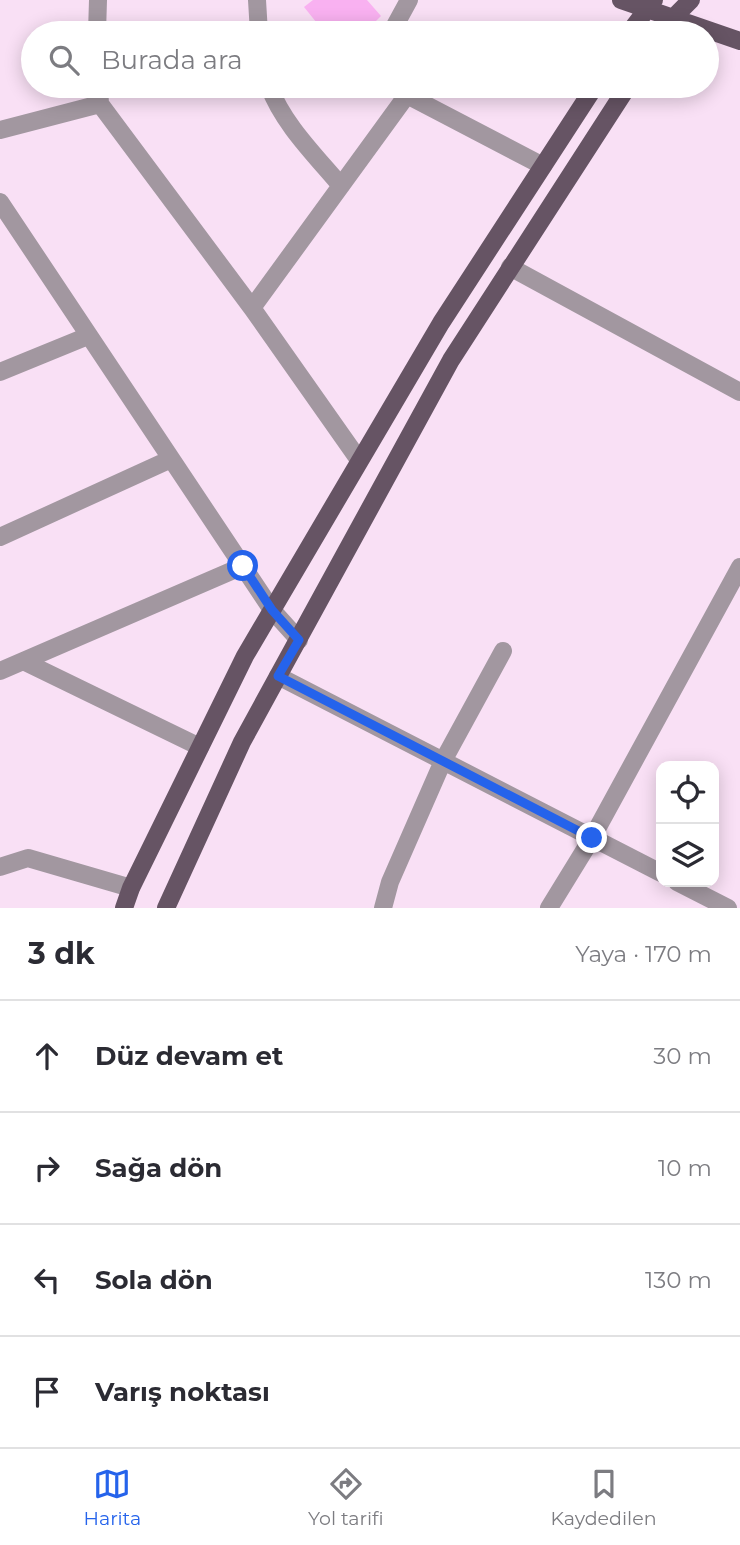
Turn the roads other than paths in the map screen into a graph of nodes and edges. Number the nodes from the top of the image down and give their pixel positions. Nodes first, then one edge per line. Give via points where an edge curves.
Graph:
1 (97, 0) edge
2 (257, 0) edge
3 (410, 0) edge
4 (621, 0) edge
5 (691, 0) edge
6 (650, 4) edge
7 (97, 21) edge
8 (258, 21) edge
9 (398, 21) edge
10 (638, 21) edge
11 (664, 21) edge
12 (672, 21) edge
13 (719, 37) edge
14 (740, 41) edge
15 (100, 98) edge
16 (274, 98) edge
17 (397, 98) edge
18 (417, 98) edge
19 (587, 98) edge
20 (620, 98) edge
21 (100, 104) junction
22 (0, 130) edge
23 (543, 166) junction
24 (341, 186) junction
25 (2, 212) edge
26 (510, 267) junction
27 (252, 308) junction
28 (88, 336) junction
29 (0, 372) edge
30 (740, 392) edge
31 (171, 459) junction
32 (359, 460) junction
33 (0, 537) edge
34 (243, 566) junction
35 (740, 567) edge
36 (272, 610) junction
37 (299, 640) junction
38 (503, 651) dead end
39 (23, 661) junction
40 (0, 671) edge
41 (278, 676) junction
42 (200, 747) junction
43 (443, 761) junction
44 (592, 838) junction
45 (0, 867) edge
46 (656, 870) edge
47 (687, 887) edge
48 (131, 888) junction
49 (124, 908) edge
50 (166, 908) edge
51 (383, 908) edge
52 (549, 908) edge
53 (729, 908) edge

1 - 7 street
2 - 8 street
3 - 9 street
4 - 6 main road
5 - 12 main road
6 - 10 main road
6 - 11 main road
13 - 14 main road
15 - 21 street
16 - 24 street
17 - 24 street
18 - 23 street
19 - 23 main road
20 - 26 main road
21 - 22 street
21 - 27 street
23 - 32 main road
24 - 27 street
25 - 28 street
26 - 30 street
26 - 37 main road via 451,360
27 - 32 street
28 - 29 street
28 - 31 street
31 - 33 street
31 - 34 street
32 - 36 main road
34 - 36 street
34 - 39 street
35 - 44 street
36 - 37 street
36 - 42 main road
37 - 41 main road
38 - 43 street
39 - 40 street
39 - 42 street
41 - 43 street
41 - 50 main road
42 - 48 main road
43 - 44 street
43 - 51 street
44 - 46 street
44 - 52 street
45 - 48 street via 28,858
47 - 53 street
48 - 49 main road

